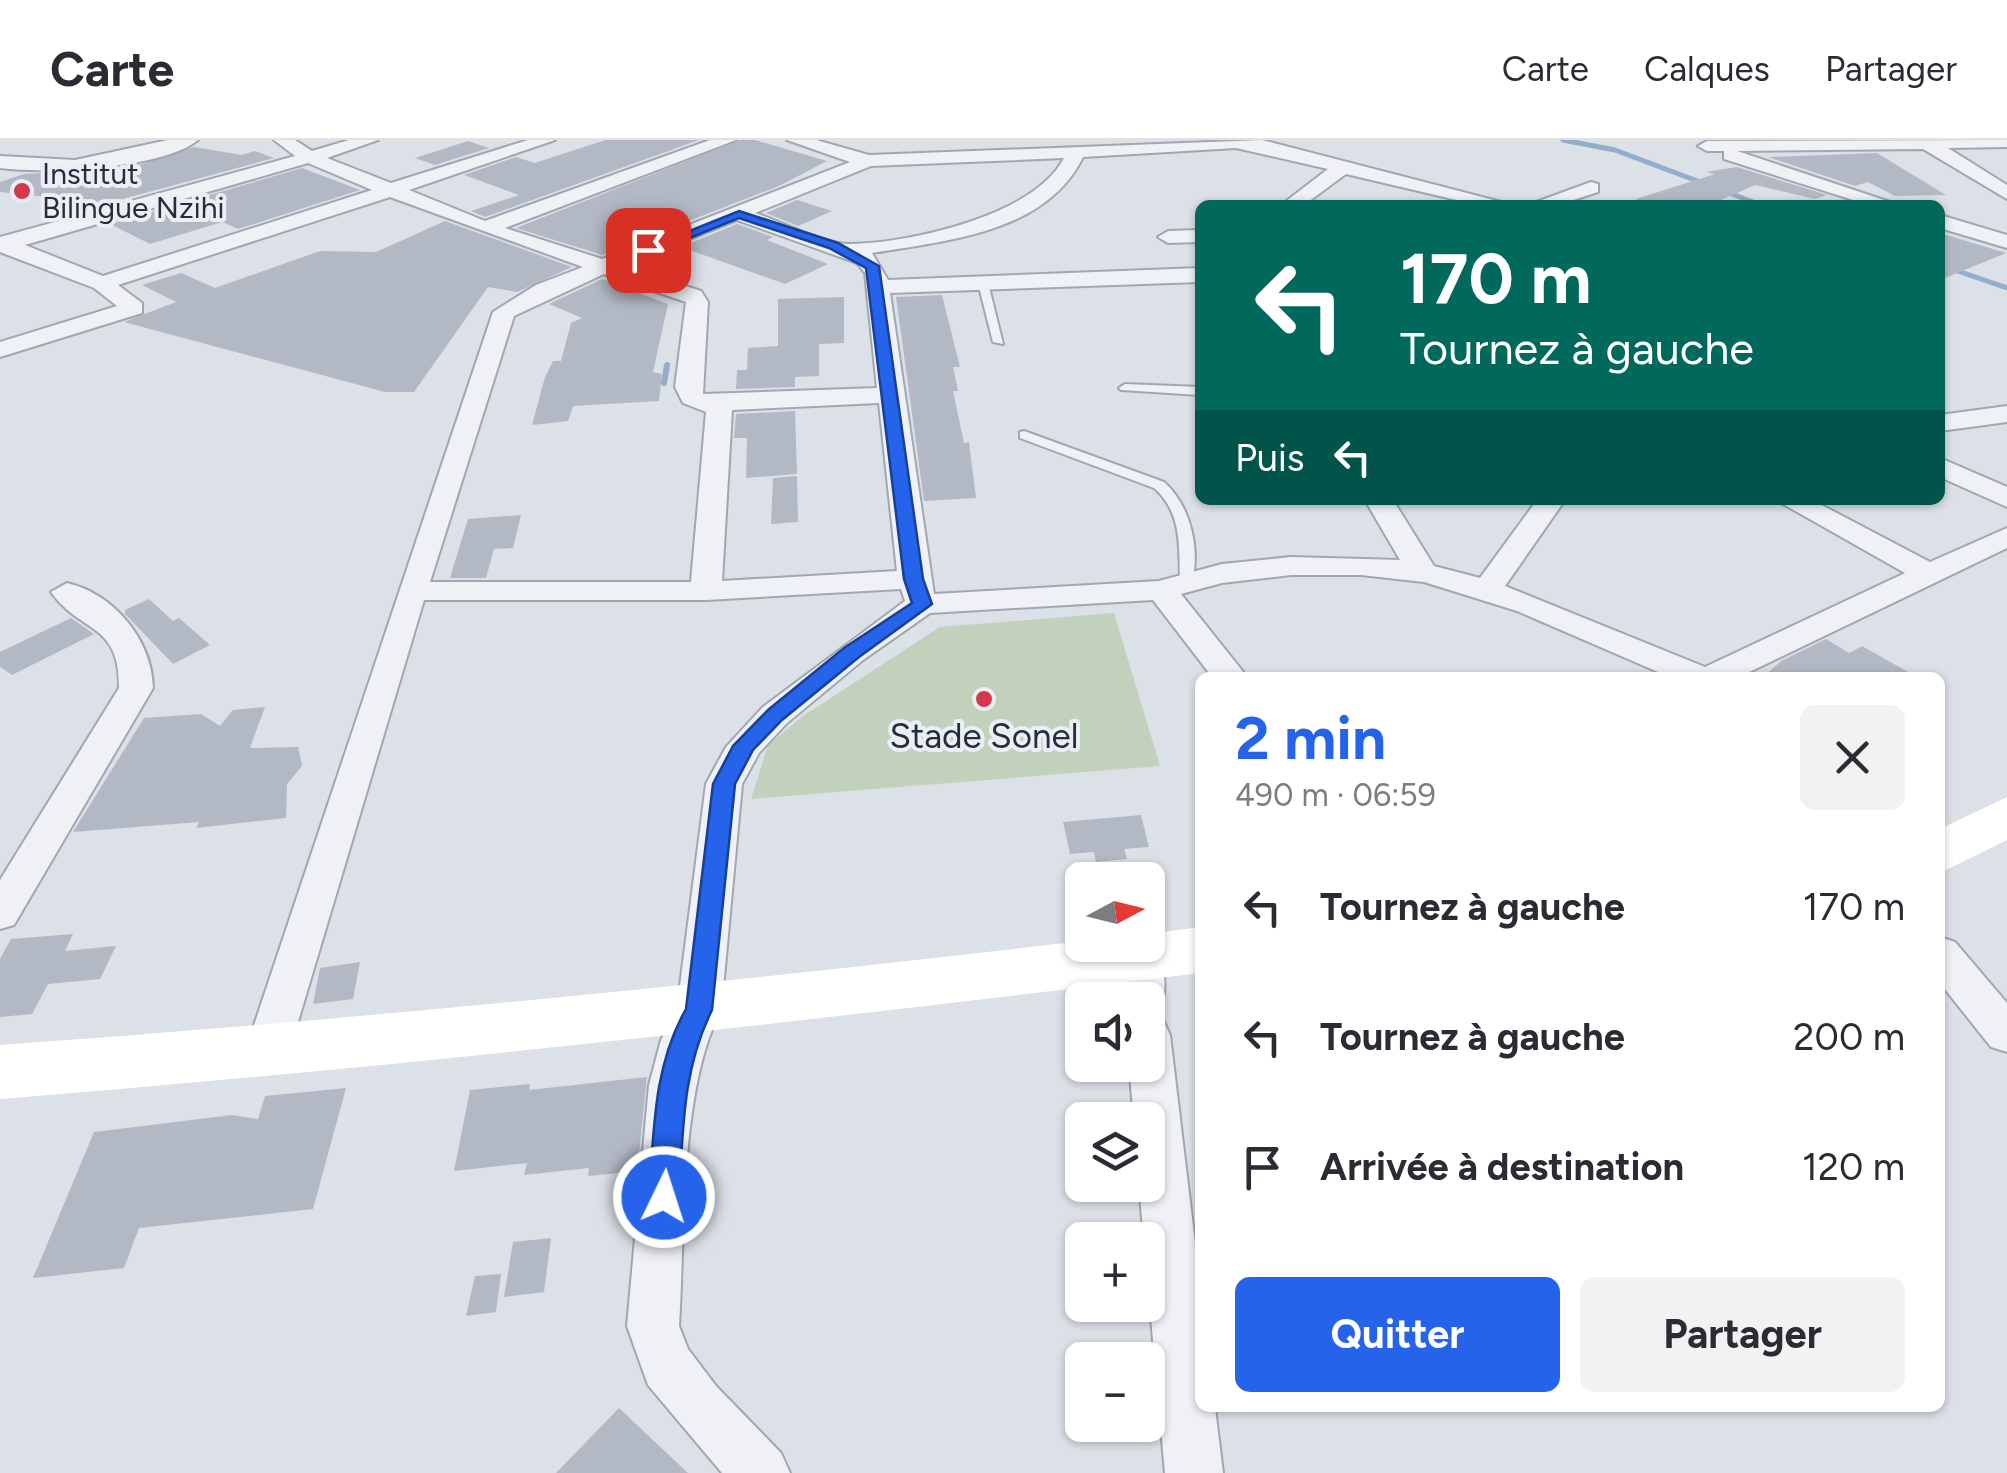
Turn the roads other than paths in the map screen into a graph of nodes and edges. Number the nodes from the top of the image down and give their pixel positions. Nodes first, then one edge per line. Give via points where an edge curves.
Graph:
1 (188, 140) edge
2 (283, 140) edge
3 (369, 140) edge
4 (546, 140) edge
5 (728, 140) edge
6 (796, 140) edge
7 (942, 140) edge
8 (1248, 142) edge
9 (1804, 142) edge
10 (1924, 142) edge
11 (2007, 142) edge
12 (1699, 143) edge
13 (1076, 153) junction
14 (310, 158) junction
15 (913, 159) junction
16 (868, 161) junction
17 (0, 162) edge
18 (1342, 168) junction
19 (1591, 188) dead end
20 (390, 191) junction
21 (2007, 193) edge
22 (1298, 200) edge
23 (1482, 200) edge
24 (1554, 200) edge
25 (1874, 200) edge
26 (1881, 200) edge
27 (739, 214) junction
28 (1945, 223) edge
29 (485, 228) junction
30 (1195, 236) edge
31 (1168, 237) dead end
32 (2007, 242) edge
33 (2, 244) edge
34 (848, 251) junction
35 (603, 266) junction
36 (1195, 275) edge
37 (102, 283) junction
38 (983, 283) junction
39 (878, 288) junction
40 (999, 342) dead end
41 (0, 350) edge
42 (1125, 388) dead end
43 (1195, 391) edge
44 (891, 395) junction
45 (718, 406) junction
46 (2007, 414) edge
47 (1945, 421) edge
48 (1024, 435) dead end
49 (1945, 468) edge
50 (2007, 498) edge
51 (1382, 505) edge
52 (1546, 505) edge
53 (1800, 505) edge
54 (2007, 536) edge
55 (1423, 573) junction
56 (1932, 574) junction
57 (1174, 585) junction
58 (1486, 590) junction
59 (411, 591) junction
60 (706, 591) junction
61 (67, 592) dead end
62 (918, 592) junction
63 (1227, 672) edge
64 (1690, 672) edge
65 (1718, 672) edge
66 (2007, 816) edge
67 (1945, 850) edge
68 (0, 914) edge
69 (1195, 952) edge
70 (1945, 959) edge
71 (1142, 978) edge
72 (699, 1010) junction
73 (2007, 1034) edge
74 (267, 1052) junction
75 (0, 1072) edge
76 (1153, 1082) edge
77 (761, 1473) edge
78 (1194, 1473) edge

1 - 17 street via 79,168
2 - 14 street
3 - 14 street
4 - 20 street
5 - 29 street
6 - 16 street
7 - 15 street
8 - 13 street
8 - 18 street
9 - 10 street
9 - 12 street
9 - 26 street
10 - 11 street
10 - 21 street
12 - 25 street
13 - 15 street
13 - 34 street via 1072,166 1020,212
14 - 20 street
14 - 33 street
15 - 16 street
16 - 27 street
18 - 22 street
18 - 23 street
19 - 24 street
20 - 29 street
20 - 37 street
27 - 34 street
27 - 35 street
28 - 32 street
29 - 35 street
30 - 31 street
33 - 37 street
34 - 39 street via 873,266
35 - 45 street via 693,296 688,387 692,398
35 - 59 street via 504,312
36 - 38 street
37 - 41 street via 134,308
38 - 39 street
38 - 40 lane
39 - 44 street
42 - 43 lane
44 - 45 street
44 - 62 street
45 - 60 street
46 - 47 street
48 - 57 lane via 1174,495 1182,511
49 - 50 street
51 - 55 street
52 - 58 street
53 - 56 street
54 - 56 street
55 - 57 street via 1283,565
55 - 58 street
56 - 65 street
57 - 62 street
57 - 63 street
58 - 64 street
59 - 60 street
59 - 74 street
60 - 62 street
61 - 68 street via 122,632 138,664 136,688
62 - 72 street via 775,715 744,746 724,784
66 - 67 main road
69 - 71 main road
70 - 73 street
71 - 72 main road
72 - 74 main road
72 - 77 street via 682,1040 672,1085 653,1326 667,1366
74 - 75 main road
76 - 78 street

